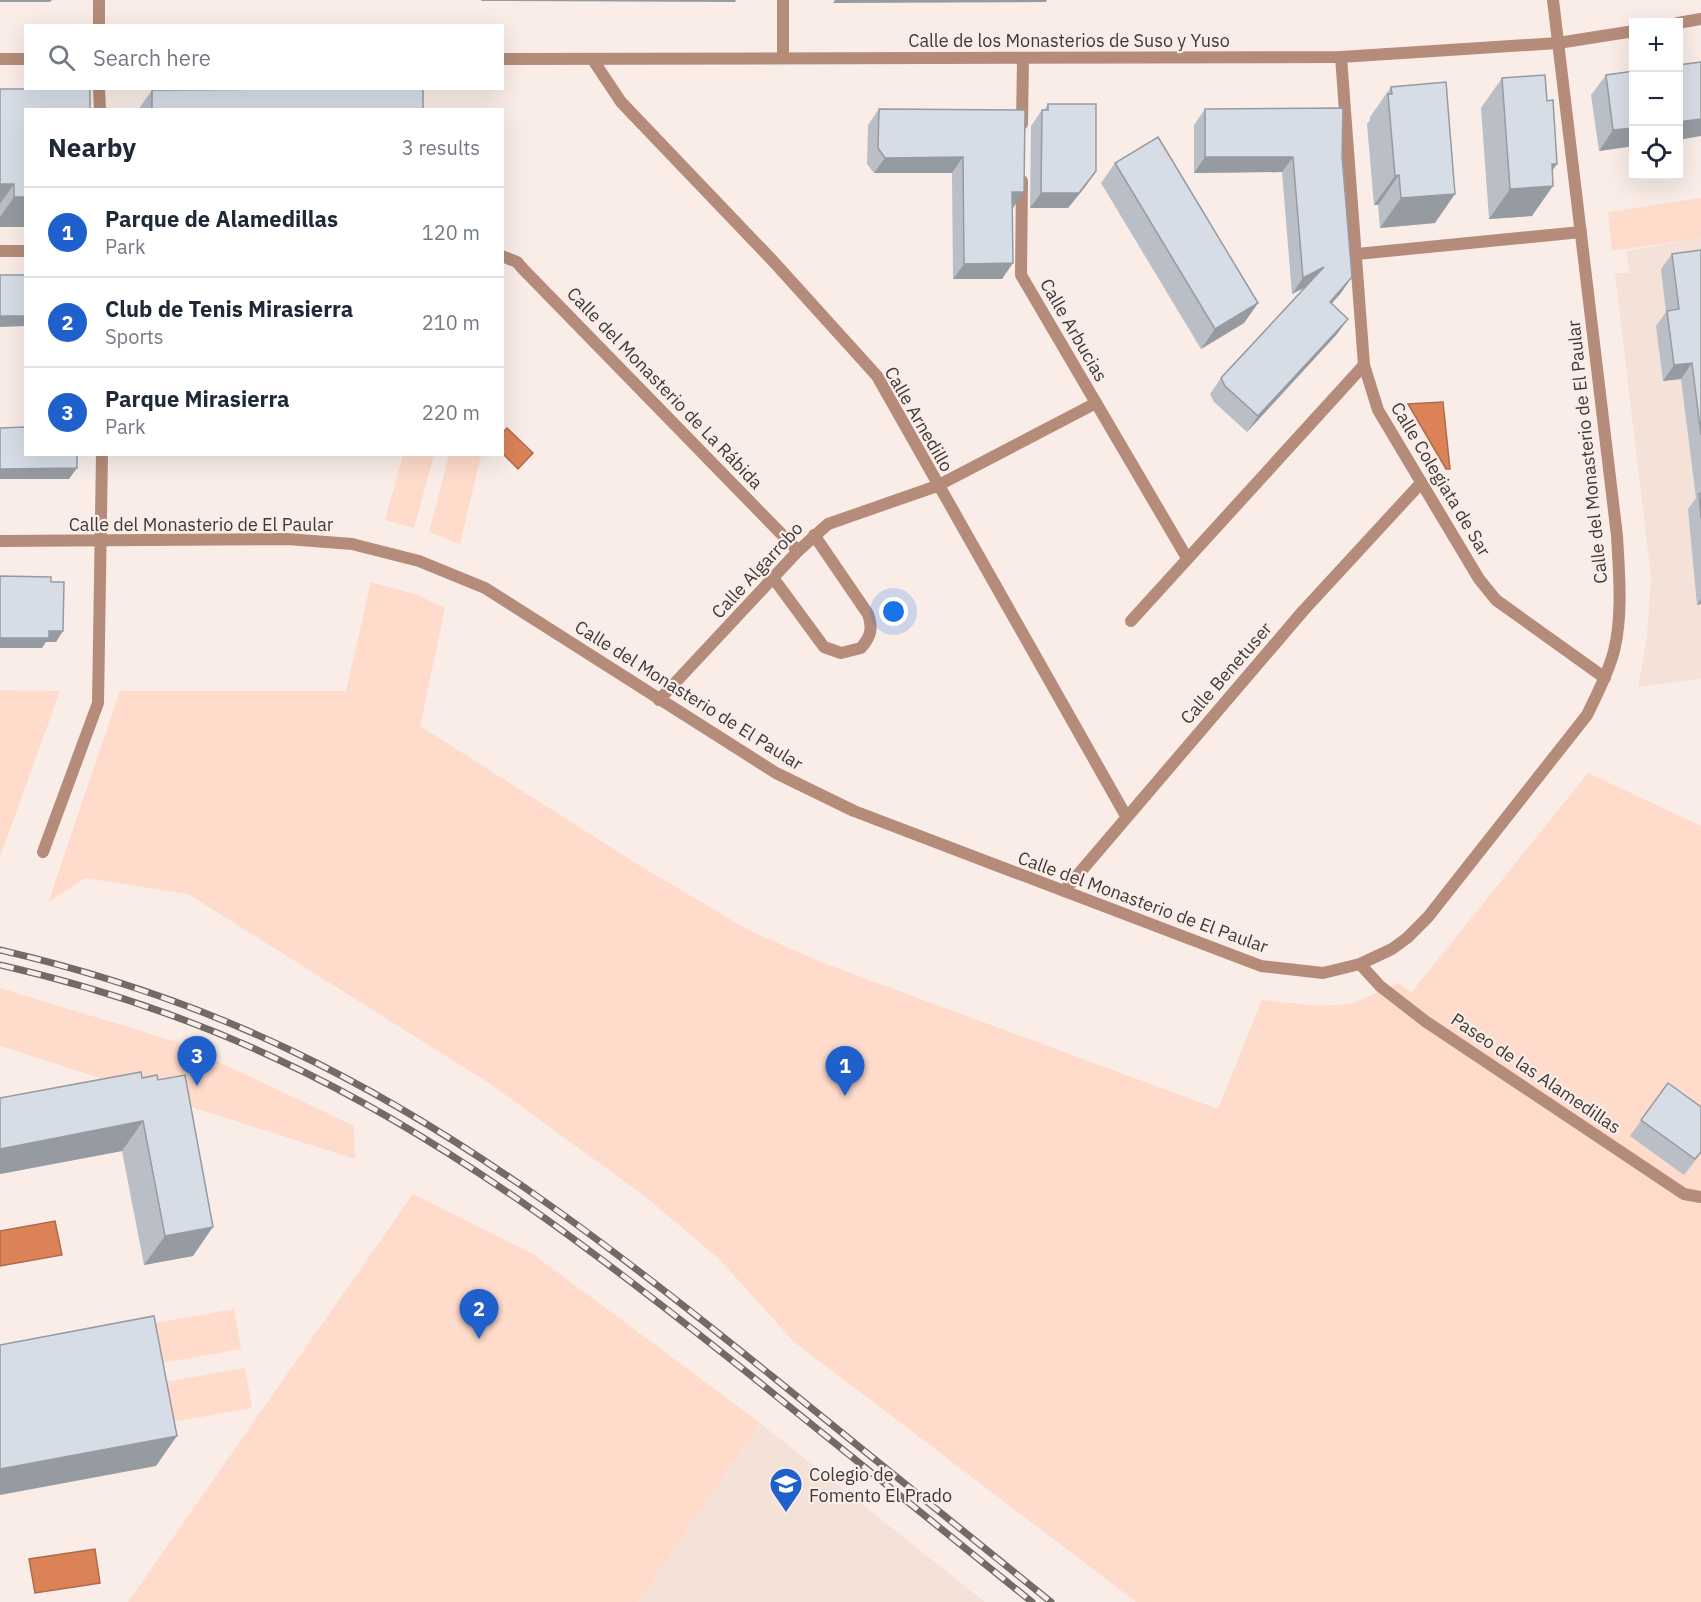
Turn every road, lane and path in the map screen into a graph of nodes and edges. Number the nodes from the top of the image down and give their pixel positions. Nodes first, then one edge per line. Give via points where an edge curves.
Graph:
1 (99, 0) edge
2 (783, 0) edge
3 (1552, 0) edge
4 (1701, 19) edge
5 (1683, 22) edge
6 (99, 24) edge
7 (1629, 32) edge
8 (1558, 43) junction
9 (783, 57) junction
10 (1341, 57) junction
11 (0, 59) edge
12 (24, 59) edge
13 (504, 59) edge
14 (593, 60) junction
15 (1023, 60) junction
16 (99, 90) edge
17 (100, 108) edge
18 (1022, 132) edge
19 (1022, 168) edge
20 (1581, 232) junction
21 (0, 250) edge
22 (24, 251) edge
23 (1357, 254) junction
24 (504, 257) edge
25 (1364, 364) junction
26 (1096, 403) junction
27 (102, 456) edge
28 (1421, 483) junction
29 (937, 486) junction
30 (814, 535) junction
31 (101, 540) junction
32 (0, 541) edge
33 (798, 551) junction
34 (1187, 558) junction
35 (774, 579) junction
36 (1131, 621) dead end
37 (1605, 678) junction
38 (659, 700) junction
39 (1126, 816) junction
40 (43, 852) dead end
41 (1064, 891) junction
42 (1360, 964) junction
43 (1701, 1197) edge

1 - 6 street
2 - 9 street
3 - 8 street, Calle del Monasterio de El Paular
4 - 5 street
7 - 8 street, Calle de los Monasterios de Suso y Yuso
8 - 10 street, Calle de los Monasterios de Suso y Yuso
8 - 20 street, Calle del Monasterio de El Paular
9 - 14 street, Calle de los Monasterios de Suso y Yuso
9 - 15 street, Calle de los Monasterios de Suso y Yuso
10 - 15 street, Calle de los Monasterios de Suso y Yuso
10 - 23 street, Calle Colegiata de Sar
11 - 12 street
13 - 14 street, Calle de los Monasterios de Suso y Yuso
14 - 29 street, Calle Arnedillo via 621,102 877,376
15 - 18 street
16 - 17 street
19 - 26 street, Calle Arbucias via 1021,274
20 - 23 street
20 - 37 street, Calle del Monasterio de El Paular via 1620,589 1614,649
21 - 22 street
23 - 25 street, Calle Colegiata de Sar
24 - 33 street, Calle del Monasterio de La Rábida via 517,262
25 - 28 street, Calle Colegiata de Sar via 1378,410
25 - 34 street
26 - 29 street, Calle Algarrobo
26 - 34 street, Calle Arbucias
27 - 31 street
28 - 37 street, Calle Colegiata de Sar via 1496,600
28 - 39 street, Calle Benetuser via 1303,611
29 - 30 street, Calle Algarrobo via 828,524
29 - 39 street, Calle Arnedillo
30 - 33 street, Calle Algarrobo
30 - 35 street via 868,614 871,634 861,648 841,653 824,647
31 - 32 street, Calle del Monasterio de El Paular
31 - 38 street, Calle del Monasterio de El Paular via 286,539 352,544 419,561 485,588
31 - 40 street via 98,703
33 - 35 street, Calle Algarrobo
34 - 36 street
35 - 38 street, Calle Algarrobo
37 - 42 street, Calle del Monasterio de El Paular via 1587,715 1428,917 1392,949
38 - 41 street, Calle del Monasterio de El Paular via 776,773 854,811
39 - 41 street, Calle Benetuser
41 - 42 street, Calle del Monasterio de El Paular via 1261,966 1323,973
42 - 43 street, Paseo de las Alamedillas via 1380,986 1425,1021 1683,1194

